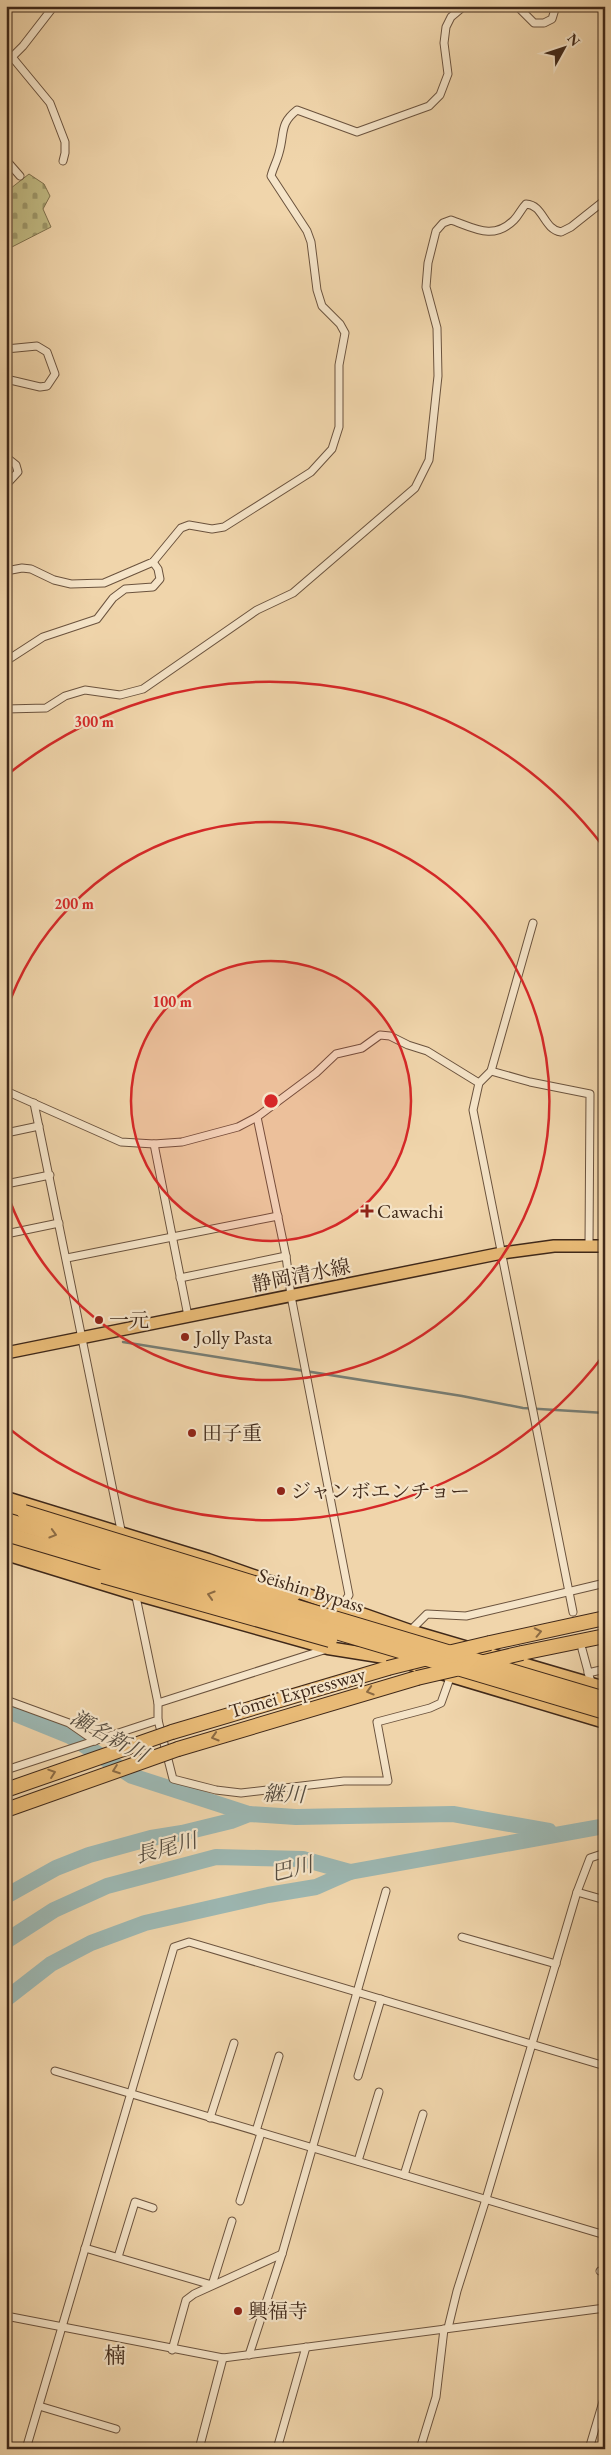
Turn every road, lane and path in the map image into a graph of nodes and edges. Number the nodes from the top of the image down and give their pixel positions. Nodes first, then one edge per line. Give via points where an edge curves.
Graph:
1 (54, 6) edge
2 (464, 6) edge
3 (517, 6) edge
4 (556, 6) edge
5 (12, 57) junction
6 (6, 63) edge
7 (6, 160) edge
8 (63, 161) dead end
9 (20, 176) dead end
10 (605, 200) edge
11 (6, 349) edge
12 (6, 379) edge
13 (6, 457) edge
14 (6, 485) edge
15 (153, 562) junction
16 (6, 571) edge
17 (6, 661) edge
18 (6, 709) edge
19 (533, 923) dead end
20 (491, 1071) junction
21 (479, 1083) junction
22 (6, 1091) edge
23 (34, 1103) junction
24 (257, 1117) junction
25 (40, 1126) junction
26 (6, 1133) edge
27 (154, 1144) junction
28 (50, 1175) junction
29 (6, 1184) edge
30 (278, 1216) junction
31 (59, 1223) junction
32 (6, 1234) edge
33 (172, 1237) junction
34 (589, 1245) junction
35 (605, 1246) edge
36 (502, 1253) junction
37 (286, 1256) junction
38 (67, 1258) junction
39 (180, 1278) junction
40 (291, 1296) junction
41 (188, 1316) junction
42 (83, 1337) junction
43 (6, 1353) edge
44 (6, 1498) edge
45 (6, 1507) edge
46 (6, 1520) edge
47 (122, 1532) junction
48 (6, 1534) edge
49 (6, 1546) edge
50 (6, 1554) edge
51 (605, 1583) edge
52 (570, 1590) junction
53 (136, 1594) junction
54 (342, 1605) junction
55 (573, 1612) dead end
56 (605, 1618) edge
57 (410, 1631) junction
58 (605, 1636) edge
59 (328, 1648) junction
60 (582, 1649) dead end
61 (390, 1663) junction
62 (475, 1664) junction
63 (605, 1669) edge
64 (588, 1673) junction
65 (451, 1675) junction
66 (592, 1686) junction
67 (605, 1688) edge
68 (605, 1699) edge
69 (6, 1700) edge
70 (158, 1703) junction
71 (158, 1720) junction
72 (605, 1720) edge
73 (95, 1741) junction
74 (6, 1770) edge
75 (6, 1790) edge
76 (6, 1810) edge
77 (605, 1853) edge
78 (386, 1891) dead end
79 (577, 1892) junction
80 (605, 1900) edge
81 (462, 1937) dead end
82 (556, 1964) junction
83 (357, 1992) junction
84 (381, 1999) junction
85 (234, 2042) dead end
86 (532, 2044) junction
87 (279, 2056) dead end
88 (605, 2066) edge
89 (55, 2071) dead end
90 (358, 2076) dead end
91 (378, 2092) dead end
92 (130, 2094) junction
93 (423, 2114) dead end
94 (210, 2118) junction
95 (258, 2132) junction
96 (312, 2148) junction
97 (358, 2162) junction
98 (404, 2175) junction
99 (486, 2199) junction
100 (240, 2201) dead end
101 (153, 2208) dead end
102 (232, 2221) dead end
103 (605, 2235) edge
104 (85, 2248) junction
105 (282, 2254) junction
106 (118, 2257) junction
107 (212, 2285) junction
108 (605, 2293) edge
109 (605, 2300) edge
110 (605, 2308) edge
111 (6, 2316) edge
112 (62, 2327) junction
113 (446, 2329) junction
114 (306, 2347) junction
115 (172, 2350) junction
116 (249, 2355) junction
117 (223, 2358) junction
118 (605, 2395) edge
119 (39, 2406) junction
120 (116, 2429) dead end
121 (26, 2449) edge
122 (199, 2449) edge
123 (277, 2449) edge
124 (420, 2449) edge
125 (588, 2449) edge

1 - 5 street
2 - 15 street via 451,17 446,27 444,43 448,74 440,95 429,106 357,132 297,110 287,118 281,134 272,176 307,231 322,306 345,333 339,365 339,427 332,449 311,472 224,527 212,529 189,525 181,528
3 - 4 street via 534,23 544,23 552,19
5 - 6 street
5 - 8 street via 50,103 65,142
7 - 9 street
10 - 18 street via 561,232 550,228 532,204 526,204 514,220 494,231 482,232 451,220 440,225 428,263 426,287 437,328 438,376 429,460 415,488 294,594 257,610 143,689 120,695 86,690 65,696 46,708
11 - 12 street via 37,346 47,352 55,374 48,386 40,387
13 - 14 street via 16,465 18,472
15 - 16 street via 93,585 54,580 31,569
15 - 17 street via 160,579 153,587 125,589 113,598 97,619 43,637
19 - 20 street
20 - 21 street
20 - 34 street via 590,1094
21 - 24 street via 427,1051 380,1035 362,1048 336,1054
21 - 36 street via 473,1110
22 - 23 street
23 - 25 street
23 - 27 street via 121,1142
24 - 27 street via 214,1135
24 - 30 street
25 - 26 street
25 - 28 street
27 - 33 street
28 - 29 street
28 - 31 street
30 - 33 street
30 - 37 street
31 - 32 street
31 - 38 street
33 - 38 street
33 - 39 street
34 - 35 main road, 静岡清水線
34 - 36 main road, 静岡清水線
36 - 40 main road, 静岡清水線
36 - 52 street
37 - 39 street
37 - 40 street
38 - 42 street
39 - 41 street
40 - 41 main road, 静岡清水線
40 - 54 street via 350,1595
41 - 42 main road, 静岡清水線
42 - 43 main road, 静岡清水線
42 - 47 street
44 - 47 highway
45 - 62 highway, bridge via 327,1606
46 -> 62 highway, Seishin Bypass, bridge
47 - 53 street
47 - 54 highway
62 -> 48 highway, Seishin Bypass, bridge
49 - 62 highway, bridge via 255,1620 376,1652
50 - 53 highway
51 - 52 street
52 - 55 street
52 - 57 street via 466,1616 427,1614
53 - 59 highway
53 - 70 street
54 - 57 highway
61 -> 56 highway, Tomei Expressway, bridge
57 - 61 street
57 - 66 highway
58 - 62 highway, Tomei Expressway, bridge
59 - 61 highway
59 - 70 street
60 - 64 street
61 - 65 highway
75 -> 61 highway, Tomei Expressway, bridge via 172,1732
62 - 68 highway, Seishin Bypass, bridge
62 - 72 highway, Seishin Bypass, bridge
62 -> 76 highway, Tomei Expressway, bridge via 178,1749
63 - 64 street
64 - 66 street
65 - 71 street via 441,1702 377,1722 388,1781 344,1782 241,1793 173,1779
65 - 72 highway
66 - 67 highway
66 - 72 street
69 - 73 street via 69,1723
70 - 71 street
71 - 73 street
73 - 74 street
77 - 79 street via 590,1858
78 - 83 street
79 - 80 street
79 - 82 street
81 - 82 street
82 - 86 street
83 - 84 street
83 - 92 street via 189,1942 174,1948
83 - 96 street
84 - 86 street
84 - 90 street
85 - 94 street
86 - 88 street
86 - 99 street
87 - 95 street
89 - 92 street
91 - 97 street
92 - 94 street
92 - 104 street
93 - 98 street
94 - 95 street
95 - 96 street
95 - 100 street
96 - 97 street
96 - 105 street
97 - 98 street
98 - 99 street
99 - 103 street
99 - 113 street
101 - 106 street via 135,2202
102 - 107 street
104 - 106 street
104 - 112 street
105 - 107 street
105 - 116 street
106 - 107 street
107 - 115 street via 186,2300
108 - 109 street
110 - 113 street
111 - 112 street
112 - 115 street
112 - 119 street
113 - 114 street
113 - 124 street via 436,2397
114 - 116 street
114 - 123 street
115 - 117 street
116 - 117 street
117 - 122 street
118 - 125 street
119 - 120 street
119 - 121 street

